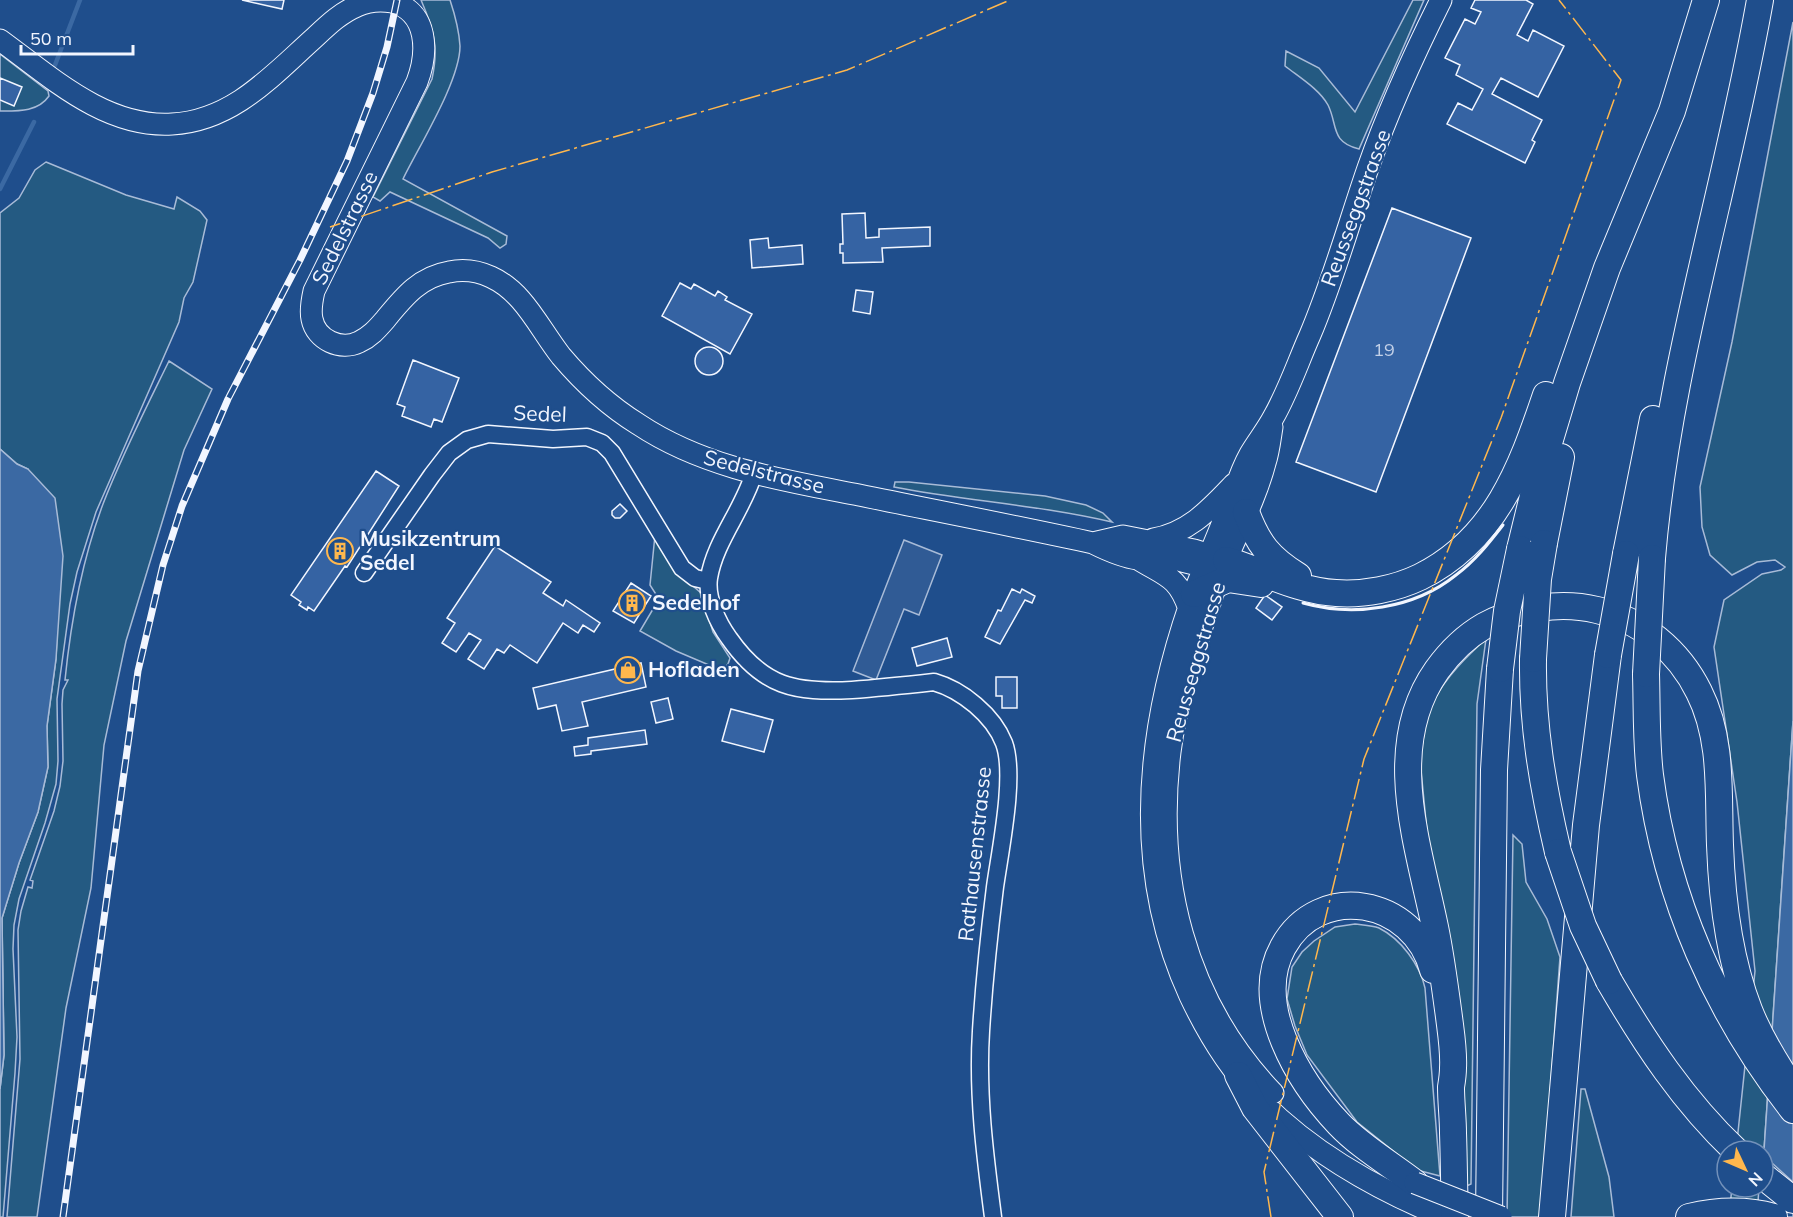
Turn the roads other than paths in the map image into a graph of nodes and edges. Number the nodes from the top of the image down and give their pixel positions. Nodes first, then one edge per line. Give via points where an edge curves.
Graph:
1 (1441, 0) edge
2 (1706, 0) edge
3 (1747, 0) edge
4 (1760, 0) edge
5 (1771, 0) edge
6 (0, 40) edge
7 (1749, 58) junction
8 (1607, 268) junction
9 (1274, 417) junction
10 (754, 473) junction
11 (1238, 479) junction
12 (1246, 512) junction
13 (1532, 546) junction
14 (1141, 550) junction
15 (1214, 566) junction
16 (364, 573) dead end
17 (708, 581) junction
18 (1317, 591) junction
19 (1191, 601) junction
20 (1238, 1075) junction
21 (1451, 1088) junction
22 (1793, 1089) edge
23 (1793, 1110) edge
24 (1725, 1139) edge
25 (1775, 1186) edge
26 (1415, 1193) junction
27 (1793, 1200) edge
28 (993, 1217) edge
29 (1340, 1217) edge
30 (1444, 1217) edge
31 (1455, 1217) edge
32 (1489, 1217) edge
33 (1501, 1217) edge
34 (1552, 1217) edge
35 (1689, 1217) edge
36 (1773, 1217) edge

1 - 9 main road, Reusseggstrasse via 1370,163 1312,332
2 - 8 highway via 1672,111
3 - 34 highway, bridge via 1647,444 1608,655 1585,837
4 - 7 highway
5 - 7 highway
6 - 10 main road, Sedelstrasse via 100,108 138,122 171,124 204,119 235,105 354,7 382,0 403,6 416,18 423,34 421,70 314,291 311,317 316,331 339,345 350,346 374,332 422,281 454,271 486,274 516,294 561,356 614,408 690,453
7 - 23 highway, bridge via 1674,390 1663,456 1652,558 1647,732 1665,856 1691,937 1740,1033
8 - 13 highway via 1594,354
8 - 18 highway via 1563,344 1528,447 1484,527 1455,556 1414,580 1375,591
9 - 11 main road, Reusseggstrasse
9 - 12 main road, Reusseggstrasse via 1265,463
10 - 14 main road, Sedelstrasse via 1093,543 1123,537
10 - 17 street
11 - 14 main road via 1191,525
11 - 15 main road, Reusseggstrasse
12 - 15 main road, Reusseggstrasse
12 - 18 highway via 1255,535 1271,558
13 - 24 highway, bridge via 1538,579 1533,659 1537,742 1558,852 1583,926 1609,981 1667,1072
13 - 32 highway, bridge via 1508,611 1500,669 1494,770
14 - 15 main road
14 - 19 main road
15 - 18 highway
15 - 19 highway
15 - 26 main road, Reusseggstrasse via 1201,630 1179,705 1167,788 1167,859 1189,957 1222,1025 1252,1069 1280,1100 1353,1157
16 - 17 street, Sedel via 449,453 467,440 488,434 587,437 602,443 612,453 682,568 695,578
17 - 28 street, Rathausenstrasse via 711,603 738,652 753,667 777,681 818,691 934,682 945,685 974,704 993,724 1004,744 1008,792 981,1033 982,1131
19 - 20 main road, Reusseggstrasse via 1169,675 1154,754 1150,820 1154,875 1180,973 1206,1028
20 - 26 main road, Reusseggstrasse via 1274,1113 1316,1147 1367,1180
20 - 29 highway via 1255,1108
21 - 22 highway via 1454,1065 1444,979 1409,797 1411,732 1430,680 1449,654 1478,630 1506,616 1565,605 1606,612 1658,640 1690,675 1707,711 1714,737 1720,849 1732,957 1749,1011
21 - 26 highway via 1437,983 1426,951 1410,928 1388,913 1350,905 1323,912 1299,927 1282,948 1272,993 1286,1044 1308,1085 1339,1124
21 - 31 highway
25 - 27 highway
26 - 30 main road, Reusseggstrasse
26 - 33 main road, Reusseggstrasse, bridge
35 - 36 highway via 1728,1211

